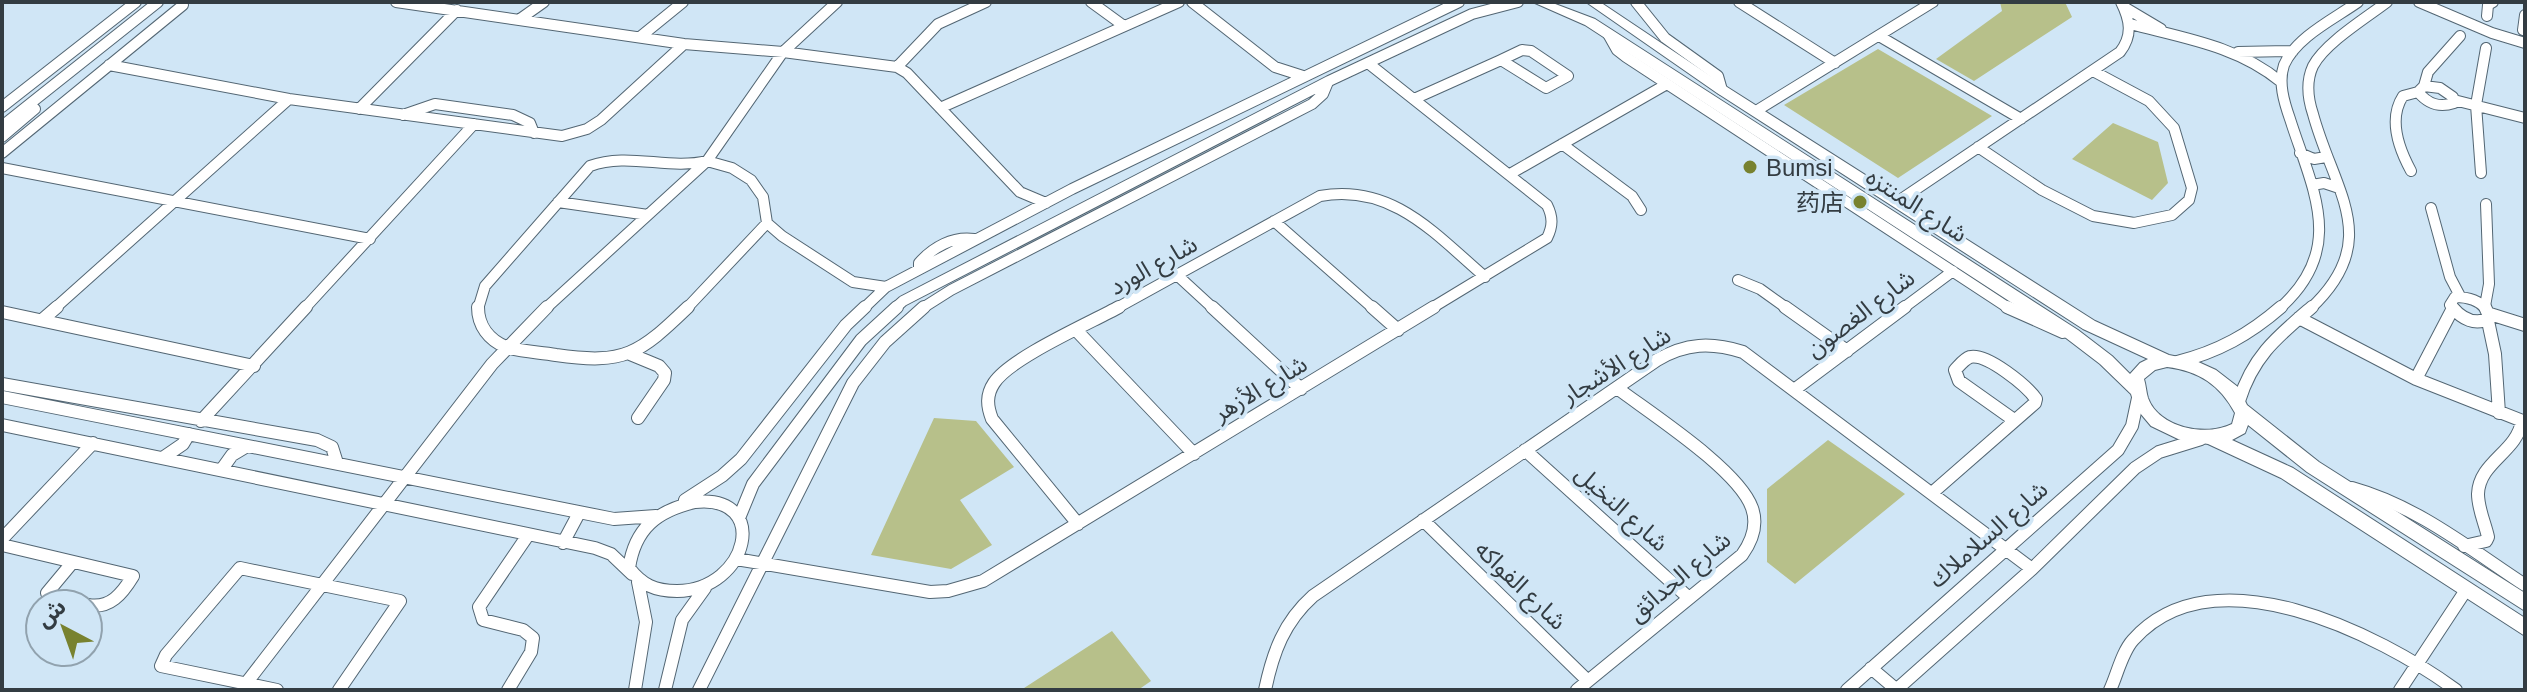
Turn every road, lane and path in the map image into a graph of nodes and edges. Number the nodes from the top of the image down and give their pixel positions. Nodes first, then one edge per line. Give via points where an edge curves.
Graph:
1 (136, 2) edge
2 (158, 2) edge
3 (396, 2) edge
4 (544, 2) edge
5 (683, 2) edge
6 (837, 2) edge
7 (986, 2) edge
8 (1091, 2) edge
9 (1179, 2) edge
10 (1192, 2) edge
11 (1459, 2) edge
12 (1518, 2) edge
13 (1528, 2) edge
14 (1543, 2) edge
15 (1636, 2) edge
16 (1739, 2) edge
17 (1933, 2) edge
18 (2358, 2) edge
19 (2387, 2) edge
20 (2419, 2) edge
21 (2493, 2) edge
22 (1593, 3) edge
23 (2122, 4) edge
24 (183, 5) dead end
25 (457, 10) junction
26 (1574, 13) junction
27 (2525, 15) edge
28 (2487, 16) dead end
29 (520, 19) junction
30 (2130, 24) junction
31 (1124, 26) junction
32 (100, 30) junction
33 (2523, 30) edge
34 (120, 33) junction
35 (1608, 34) junction
36 (1879, 36) junction
37 (2171, 36) junction
38 (2460, 36) dead end
39 (640, 37) junction
40 (2525, 43) edge
41 (684, 44) junction
42 (2486, 48) dead end
43 (2293, 51) junction
44 (783, 52) junction
45 (2230, 52) junction
46 (1501, 60) junction
47 (1368, 63) junction
48 (1835, 63) junction
49 (109, 65) junction
50 (897, 67) junction
51 (1275, 67) junction
52 (2093, 71) junction
53 (1303, 76) junction
54 (1329, 81) junction
55 (2281, 82) junction
56 (1667, 84) junction
57 (1280, 87) junction
58 (2421, 89) junction
59 (1722, 90) junction
60 (289, 99) junction
61 (1414, 99) junction
62 (1708, 99) junction
63 (2454, 100) junction
64 (2476, 105) junction
65 (2, 107) edge
66 (940, 108) junction
67 (359, 109) junction
68 (1756, 111) junction
69 (403, 115) junction
70 (2525, 118) edge
71 (2021, 119) junction
72 (474, 124) junction
73 (4, 132) edge
74 (534, 133) junction
75 (1186, 133) junction
76 (23, 135) junction
77 (1562, 144) junction
78 (1201, 146) junction
79 (1978, 147) junction
80 (2, 153) edge
81 (2300, 153) junction
82 (2326, 157) junction
83 (707, 161) junction
84 (2, 168) edge
85 (2411, 171) dead end
86 (2481, 173) dead end
87 (1510, 174) junction
88 (2312, 185) junction
89 (2339, 188) junction
90 (1020, 192) junction
91 (175, 201) junction
92 (558, 202) junction
93 (1897, 202) junction
94 (1046, 203) junction
95 (2486, 204) dead end
96 (2431, 208) dead end
97 (1641, 210) dead end
98 (648, 215) junction
99 (1017, 217) junction
100 (1274, 221) junction
101 (767, 223) junction
102 (1946, 231) junction
103 (782, 236) junction
104 (370, 239) junction
105 (749, 242) junction
106 (1931, 242) junction
107 (1953, 271) junction
108 (1177, 275) junction
109 (1485, 277) junction
110 (1738, 280) dead end
111 (853, 282) junction
112 (886, 287) junction
113 (2460, 296) junction
114 (863, 306) junction
115 (2452, 310) junction
116 (2, 312) edge
117 (2488, 314) junction
118 (2299, 318) junction
119 (42, 320) junction
120 (2525, 325) edge
121 (1076, 330) junction
122 (1398, 330) junction
123 (2072, 334) junction
124 (507, 348) junction
125 (1847, 351) junction
126 (630, 354) junction
127 (2172, 362) junction
128 (254, 366) junction
129 (2416, 379) junction
130 (2, 384) edge
131 (1617, 388) junction
132 (1301, 389) junction
133 (1794, 390) junction
134 (2136, 394) junction
135 (2, 397) edge
136 (2240, 405) junction
137 (2499, 413) junction
138 (638, 418) dead end
139 (2014, 420) junction
140 (201, 421) junction
141 (2523, 421) edge
142 (2, 425) edge
143 (189, 434) junction
144 (2208, 439) junction
145 (93, 443) junction
146 (247, 446) junction
147 (1525, 450) junction
148 (1194, 454) junction
149 (164, 457) junction
150 (337, 463) junction
151 (222, 469) junction
152 (406, 476) junction
153 (2340, 486) junction
154 (1932, 493) junction
155 (385, 503) junction
156 (675, 506) junction
157 (579, 513) junction
158 (656, 516) junction
159 (739, 518) junction
160 (1423, 520) junction
161 (1078, 524) junction
162 (528, 535) junction
163 (2, 542) edge
164 (563, 543) junction
165 (2464, 546) junction
166 (2005, 548) junction
167 (736, 559) junction
168 (72, 563) junction
169 (762, 563) junction
170 (2032, 569) junction
171 (635, 578) junction
172 (324, 584) junction
173 (710, 584) junction
174 (2525, 585) edge
175 (51, 588) edge
176 (2466, 590) junction
177 (1689, 598) junction
178 (2525, 603) edge
179 (104, 608) edge
180 (2525, 628) edge
181 (2418, 663) junction
182 (1871, 668) junction
183 (1582, 686) edge
184 (243, 687) edge
185 (277, 690) edge
186 (339, 690) edge
187 (508, 690) edge
188 (635, 690) edge
189 (665, 690) edge
190 (699, 690) edge
191 (1265, 690) edge
192 (1847, 690) edge
193 (1896, 690) edge
194 (2110, 690) edge
195 (2400, 690) edge
196 (2456, 690) edge

1 - 32 street
2 - 34 street
3 - 25 street
4 - 29 street
5 - 39 street
6 - 44 street
7 - 50 street via 938,24
8 - 31 street
9 - 31 street
10 - 51 street
11 - 53 street
12 - 47 street via 1484,10
13 - 14 street, شارع المنتزه
14 - 26 street, شارع المنتزه
15 - 59 street via 1665,38 1718,76
16 - 48 street
17 - 36 street
18 - 43 street
19 - 82 street via 2318,59 2310,73 2310,98
20 - 40 street
21 - 28 street
22 - 26 street
22 - 59 street, شارع المنتزه
23 - 30 street
23 - 37 street
24 - 49 street
25 - 29 street
25 - 67 street
26 - 35 street, شارع المنتزه
27 - 33 street
29 - 39 street
30 - 37 street
30 - 52 street via 2127,44
31 - 66 street
32 - 34 street
32 - 65 street
34 - 73 street
35 - 56 street via 1617,50
35 - 62 street, شارع المنتزه
36 - 48 street
36 - 71 street
37 - 45 street
38 - 58 street via 2426,73
39 - 41 street
41 - 44 street
41 - 74 street via 587,129 562,136
42 - 64 street
43 - 45 street
43 - 55 street
44 - 50 street
44 - 83 street
45 - 55 street via 2265,67
46 - 46 street via 1546,88 1568,76 1531,51
46 - 61 street
47 - 54 street
47 - 61 street, شارع الأزهر
48 - 68 street
49 - 60 street
49 - 76 street
50 - 66 street
51 - 53 street
51 - 57 street
52 - 71 street
52 - 79 street via 2146,99 2175,128 2192,191 2179,210 2133,224 2090,215
53 - 57 street
54 - 78 street
54 - 169 street via 1312,104 908,317 853,383
55 - 81 street
56 - 77 street
56 - 107 street
57 - 75 street
58 - 63 street via 2445,91
58 - 63 street via 2425,100 2439,106
58 - 85 street via 2403,96 2398,106 2398,145
59 - 62 street
59 - 68 street, شارع المنتزه
60 - 67 street
60 - 91 street
61 - 87 street, شارع الأزهر
62 - 106 street, شارع المنتزه
63 - 64 street
64 - 70 street
64 - 86 street
66 - 90 street
67 - 69 street
68 - 93 street, شارع المنتزه
69 - 72 street
69 - 74 street via 435,104 513,115 530,123
71 - 79 street
72 - 74 street
72 - 104 street
73 - 76 street
75 - 78 street
75 - 94 street
76 - 80 street
77 - 87 street
77 - 97 street via 1632,196
78 - 159 street via 903,301 861,340 753,484
79 - 93 street
81 - 82 street
81 - 88 street
82 - 89 street
83 - 92 street via 690,165 602,160 583,170
83 - 98 street
83 - 101 street via 735,170 757,186 766,201
84 - 91 street
87 - 109 street, شارع الأزهر via 1547,205 1553,228 1547,238
88 - 89 street
88 - 127 street via 2319,202 2321,242 2317,261 2292,296 2243,339
89 - 118 street via 2349,225 2347,261 2327,292
90 - 94 street
90 - 99 street
91 - 104 street
91 - 119 street
92 - 98 street
92 - 124 street via 478,301 483,329
93 - 102 street, شارع المنتزه
94 - 99 street
95 - 117 street
96 - 113 street via 2443,235 2450,282
98 - 124 street
99 - 112 street via 926,255 919,269
100 - 108 street, شارع الورد
100 - 109 street, شارع الورد via 1329,193 1366,192 1391,202
100 - 122 street
101 - 103 street
101 - 105 street
102 - 106 street
102 - 127 street, شارع المنتزه via 2099,331
103 - 105 street
103 - 111 street
104 - 128 street
105 - 126 street via 665,329
106 - 123 street, شارع المنتزه
107 - 123 street via 2012,310
107 - 125 street, شارع الغصون
108 - 121 street, شارع الورد
108 - 132 street
109 - 122 street, شارع الأزهر
110 - 125 street via 1760,289
111 - 112 street
111 - 114 street
112 - 114 street
113 - 115 street via 2449,302
113 - 117 street
114 - 156 street via 741,459
115 - 117 street via 2470,321
115 - 129 street
116 - 119 street
117 - 120 street
117 - 137 street
118 - 129 street
118 - 136 street via 2255,358 2241,385
119 - 128 street
121 - 148 street
121 - 161 street, شارع الورد via 1006,369 987,398 992,419
122 - 132 street, شارع الأزهر
123 - 134 street, شارع المنتزه via 2106,360
124 - 126 street via 591,360
124 - 152 street
125 - 133 street, شارع الغصون
126 - 138 street via 665,373
127 - 134 street via 2142,369
127 - 136 street via 2220,380
128 - 140 street
129 - 137 street
130 - 140 street
131 - 133 street, شارع الأشجار via 1670,351 1702,343 1743,352
131 - 147 street, شارع الأشجار
131 - 177 street, شارع الحدائق via 1737,482 1752,506 1751,543
132 - 148 street, شارع الأزهر
133 - 154 street, شارع الأشجار
134 - 144 street via 2166,426
134 - 166 street, شارع السلاملاك via 2132,426 2118,450
135 - 143 street
136 - 144 street via 2241,425 2235,432
136 - 153 street
137 - 141 street
139 - 139 street via 2035,403 2030,389 1982,358 1968,358 1958,366 1959,381
139 - 154 street
140 - 150 street via 329,443
141 - 165 street via 2517,442 2488,468 2480,485 2488,537
142 - 145 street
143 - 146 street
143 - 149 street
144 - 170 street via 2146,459
144 - 176 street via 2287,473
145 - 149 street
145 - 163 street
146 - 150 street
146 - 151 street
147 - 160 street, شارع الأشجار
147 - 177 street, شارع النخيل
148 - 161 street, شارع الأزهر
149 - 151 street
150 - 152 street
151 - 155 street
152 - 155 street
152 - 157 street
153 - 165 street via 2392,501
153 - 178 street
154 - 166 street, شارع الأشجار
155 - 162 street
155 - 172 street
156 - 158 street
156 - 159 street via 706,501
157 - 158 street via 614,519
157 - 164 street
158 - 171 street via 633,544 629,559
159 - 167 street via 743,537
160 - 183 street, شارع الفواكه
160 - 191 street, شارع الأشجار via 1298,608 1278,639
161 - 169 street, شارع الأزهر via 983,581 948,591
162 - 164 street
162 - 187 street via 479,607 483,620 523,630 533,638 531,652
163 - 168 street
164 - 171 street via 611,554
165 - 174 street
166 - 170 street, شارع الأشجار
166 - 182 street, شارع السلاملاك
167 - 169 street, شارع الأزهر
167 - 173 street
168 - 175 street
168 - 179 street via 133,576
169 - 190 street
170 - 193 street
171 - 173 street via 651,591 669,594
171 - 188 street via 646,622
172 - 184 street
172 - 184 street via 240,568 161,666
172 - 186 street via 400,601
173 - 189 street via 682,620
176 - 180 street
176 - 181 street
177 - 183 street, شارع الحدائق
181 - 194 street via 2345,624 2309,612 2273,604 2213,602 2147,626 2120,657
181 - 195 street
181 - 196 street
182 - 192 street, شارع السلاملاك
182 - 193 street
184 - 185 street

